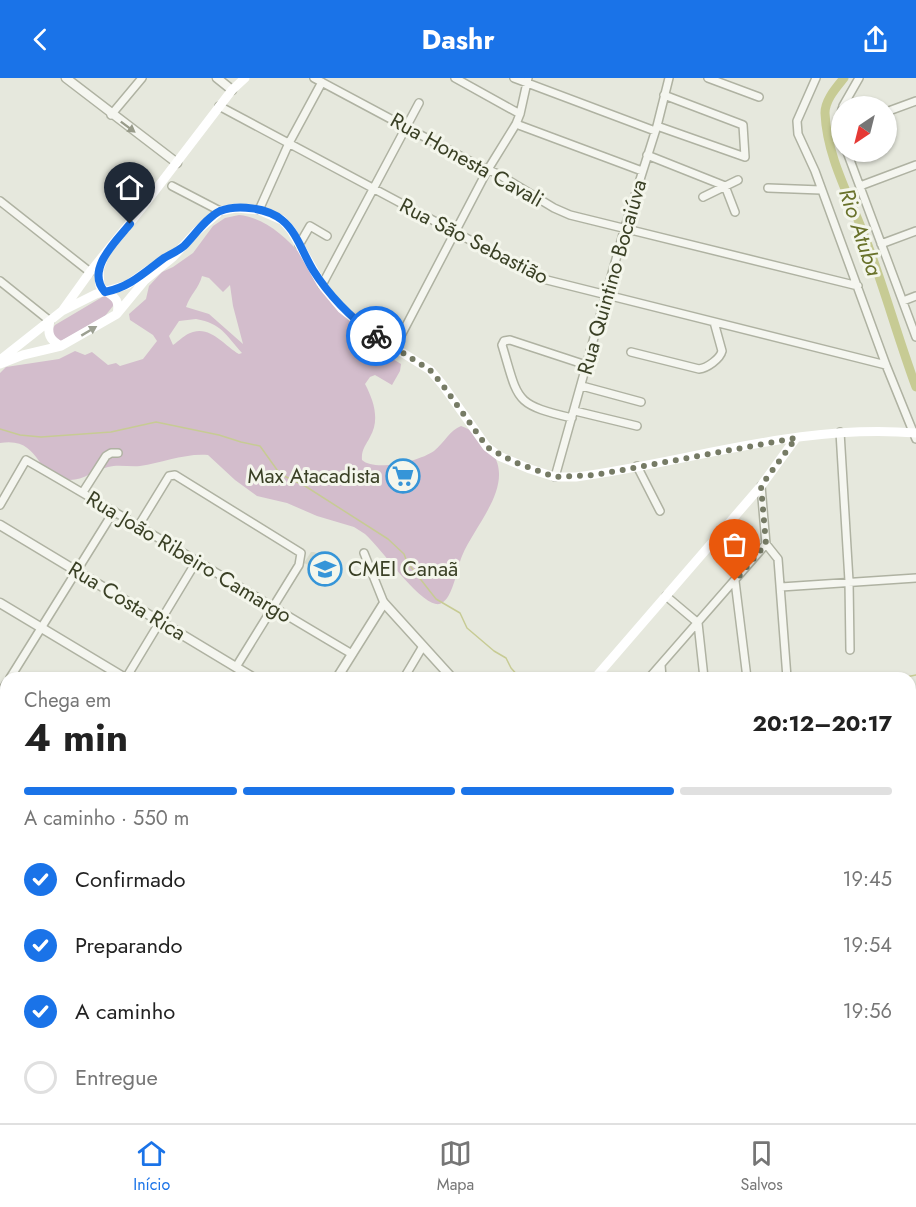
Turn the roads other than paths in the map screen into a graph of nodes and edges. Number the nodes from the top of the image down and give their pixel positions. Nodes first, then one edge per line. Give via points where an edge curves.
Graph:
1 (66, 78) edge
2 (142, 78) edge
3 (217, 78) edge
4 (244, 78) edge
5 (314, 78) edge
6 (455, 78) edge
7 (514, 78) edge
8 (669, 78) edge
9 (708, 78) edge
10 (816, 78) edge
11 (859, 78) edge
12 (527, 80) edge
13 (322, 82) junction
14 (232, 90) junction
15 (664, 95) junction
16 (849, 96) edge
17 (759, 97) dead end
18 (916, 101) edge
19 (419, 103) dead end
20 (219, 106) junction
21 (897, 108) edge
22 (520, 114) junction
23 (111, 115) junction
24 (516, 124) junction
25 (407, 127) junction
26 (656, 128) junction
27 (289, 144) junction
28 (647, 155) junction
29 (851, 162) edge
30 (177, 163) junction
31 (916, 165) edge
32 (487, 171) junction
33 (642, 171) junction
34 (738, 180) dead end
35 (172, 186) dead end
36 (724, 186) junction
37 (860, 186) junction
38 (768, 188) dead end
39 (373, 189) junction
40 (821, 190) junction
41 (703, 197) dead end
42 (0, 201) edge
43 (259, 210) junction
44 (220, 212) junction
45 (735, 212) dead end
46 (625, 227) junction
47 (916, 231) edge
48 (456, 233) junction
49 (327, 236) dead end
50 (881, 244) junction
51 (299, 245) junction
52 (182, 248) junction
53 (107, 253) junction
54 (90, 272) junction
55 (0, 281) edge
56 (322, 285) junction
57 (858, 286) junction
58 (102, 289) junction
59 (606, 295) junction
60 (916, 296) edge
61 (903, 301) junction
62 (62, 311) junction
63 (117, 314) junction
64 (50, 321) junction
65 (714, 322) junction
66 (916, 337) edge
67 (61, 346) junction
68 (395, 347) junction
69 (631, 352) dead end
70 (0, 362) edge
71 (586, 365) junction
72 (886, 365) junction
73 (582, 386) junction
74 (641, 402) dead end
75 (574, 415) junction
76 (637, 426) dead end
77 (840, 432) junction
78 (915, 435) edge
79 (796, 438) junction
80 (118, 453) dead end
81 (638, 466) junction
82 (555, 477) junction
83 (761, 486) junction
84 (83, 492) junction
85 (0, 505) edge
86 (114, 510) junction
87 (660, 511) dead end
88 (0, 525) edge
89 (139, 525) junction
90 (766, 544) junction
91 (364, 553) dead end
92 (196, 562) junction
93 (78, 571) junction
94 (916, 578) edge
95 (735, 581) junction
96 (849, 581) junction
97 (781, 587) junction
98 (666, 596) junction
99 (0, 603) edge
100 (384, 603) junction
101 (272, 607) junction
102 (161, 622) junction
103 (698, 623) junction
104 (42, 628) junction
105 (423, 646) junction
106 (850, 650) dead end
107 (352, 654) junction
108 (661, 665) junction
109 (236, 667) junction
110 (14, 672) edge
111 (115, 672) edge
112 (129, 672) edge
113 (244, 672) edge
114 (340, 672) edge
115 (408, 672) edge
116 (447, 672) edge
117 (600, 672) edge
118 (655, 672) edge
119 (662, 672) edge
120 (703, 672) edge
121 (746, 672) edge
122 (787, 672) edge

1 - 23 street
2 - 23 street
3 - 14 street
4 - 14 main road
5 - 13 street, Rua Honesta Cavali
6 - 22 street
7 - 12 street
8 - 15 street, Rua Quintino Bocaiúva
9 - 17 street
10 - 40 street via 796,127
11 - 16 street
12 - 22 street
12 - 26 street
13 - 25 street, Rua Honesta Cavali
13 - 27 street
14 - 20 main road
15 - 26 street, Rua Quintino Bocaiúva
15 - 26 street via 743,125 745,157
18 - 21 street
19 - 25 street
20 - 27 street, Rua São Sebastião
20 - 30 main road
22 - 24 street
23 -> 30 street
24 - 32 street
24 - 33 street
25 - 32 street, Rua Honesta Cavali
25 - 39 street
26 - 28 street, Rua Quintino Bocaiúva
27 - 39 street, Rua São Sebastião
27 - 43 street
28 - 33 street, Rua Quintino Bocaiúva
28 - 36 street
29 - 37 street
30 - 53 main road
31 - 37 street
32 - 46 street, Rua Honesta Cavali via 570,215
32 - 48 street
33 - 46 street, Rua Quintino Bocaiúva
34 - 36 street
35 - 44 street
36 - 41 street
36 - 45 street
37 - 50 street
38 - 40 street
39 - 48 street, Rua São Sebastião
39 - 56 street
40 - 57 street
42 - 54 street
43 - 44 main road via 236,208
43 - 51 main road via 282,220
44 - 52 main road
46 - 57 street, Rua Honesta Cavali
46 - 59 street, Rua Quintino Bocaiúva
47 - 50 street
48 - 59 street, Rua São Sebastião via 543,279
48 - 68 street
49 - 51 street via 310,226
50 - 61 street
51 - 56 main road
52 - 58 main road via 119,289
52 - 63 main road via 145,280
53 - 54 main road
53 - 58 main road via 99,270
54 - 58 main road
54 - 62 main road
55 - 64 street
56 - 68 main road via 348,314
57 - 72 street
58 - 62 main road
58 - 63 main road via 117,300
59 - 65 street, Rua São Sebastião
59 - 71 street, Rua Quintino Bocaiúva
60 - 61 street
61 - 66 street
62 - 64 main road
67 -> 63 main road
64 - 67 main road via 47,332
64 - 70 main road
65 - 69 street via 722,351 705,368
65 - 72 street, Rua São Sebastião
67 - 70 main road
68 - 82 main road via 430,370 487,447
71 - 73 street, Rua Quintino Bocaiúva
71 - 75 street via 510,340 502,345 515,390 524,402 538,410
72 - 78 street
73 - 74 street
73 - 75 street, Rua Quintino Bocaiúva
75 - 76 street
75 - 82 street, Rua Quintino Bocaiúva
77 - 78 main road
77 - 79 main road
77 - 96 street
79 - 81 main road
79 - 83 main road
80 - 84 street via 106,456
81 - 82 main road
81 - 87 street
83 - 90 street
83 - 98 main road
84 - 85 street, Rua João Ribeiro Camargo via 26,459
84 - 86 street, Rua João Ribeiro Camargo
86 - 89 street, Rua João Ribeiro Camargo
86 - 93 street
88 - 93 street, Rua Costa Rica
89 - 92 street, Rua João Ribeiro Camargo
89 - 101 street via 169,476 175,475 301,553 299,565
90 - 95 street
90 - 97 street via 778,559
91 - 100 street
92 - 101 street, Rua João Ribeiro Camargo
92 - 102 street
93 - 102 street, Rua Costa Rica
93 - 104 street
94 - 96 street
95 - 103 street
95 - 121 street
96 - 97 street
96 - 106 street
97 - 122 street
98 - 103 street
98 - 117 main road
99 - 104 street
100 - 105 street
100 - 107 street
101 - 107 street, Rua João Ribeiro Camargo
101 - 109 street
102 - 109 street, Rua Costa Rica
102 - 112 street
103 - 108 street
103 - 120 street
104 - 110 street
104 - 111 street
105 - 115 street
105 - 116 street
107 - 114 street
108 - 118 street
108 - 119 street
109 - 113 street, Rua Costa Rica

